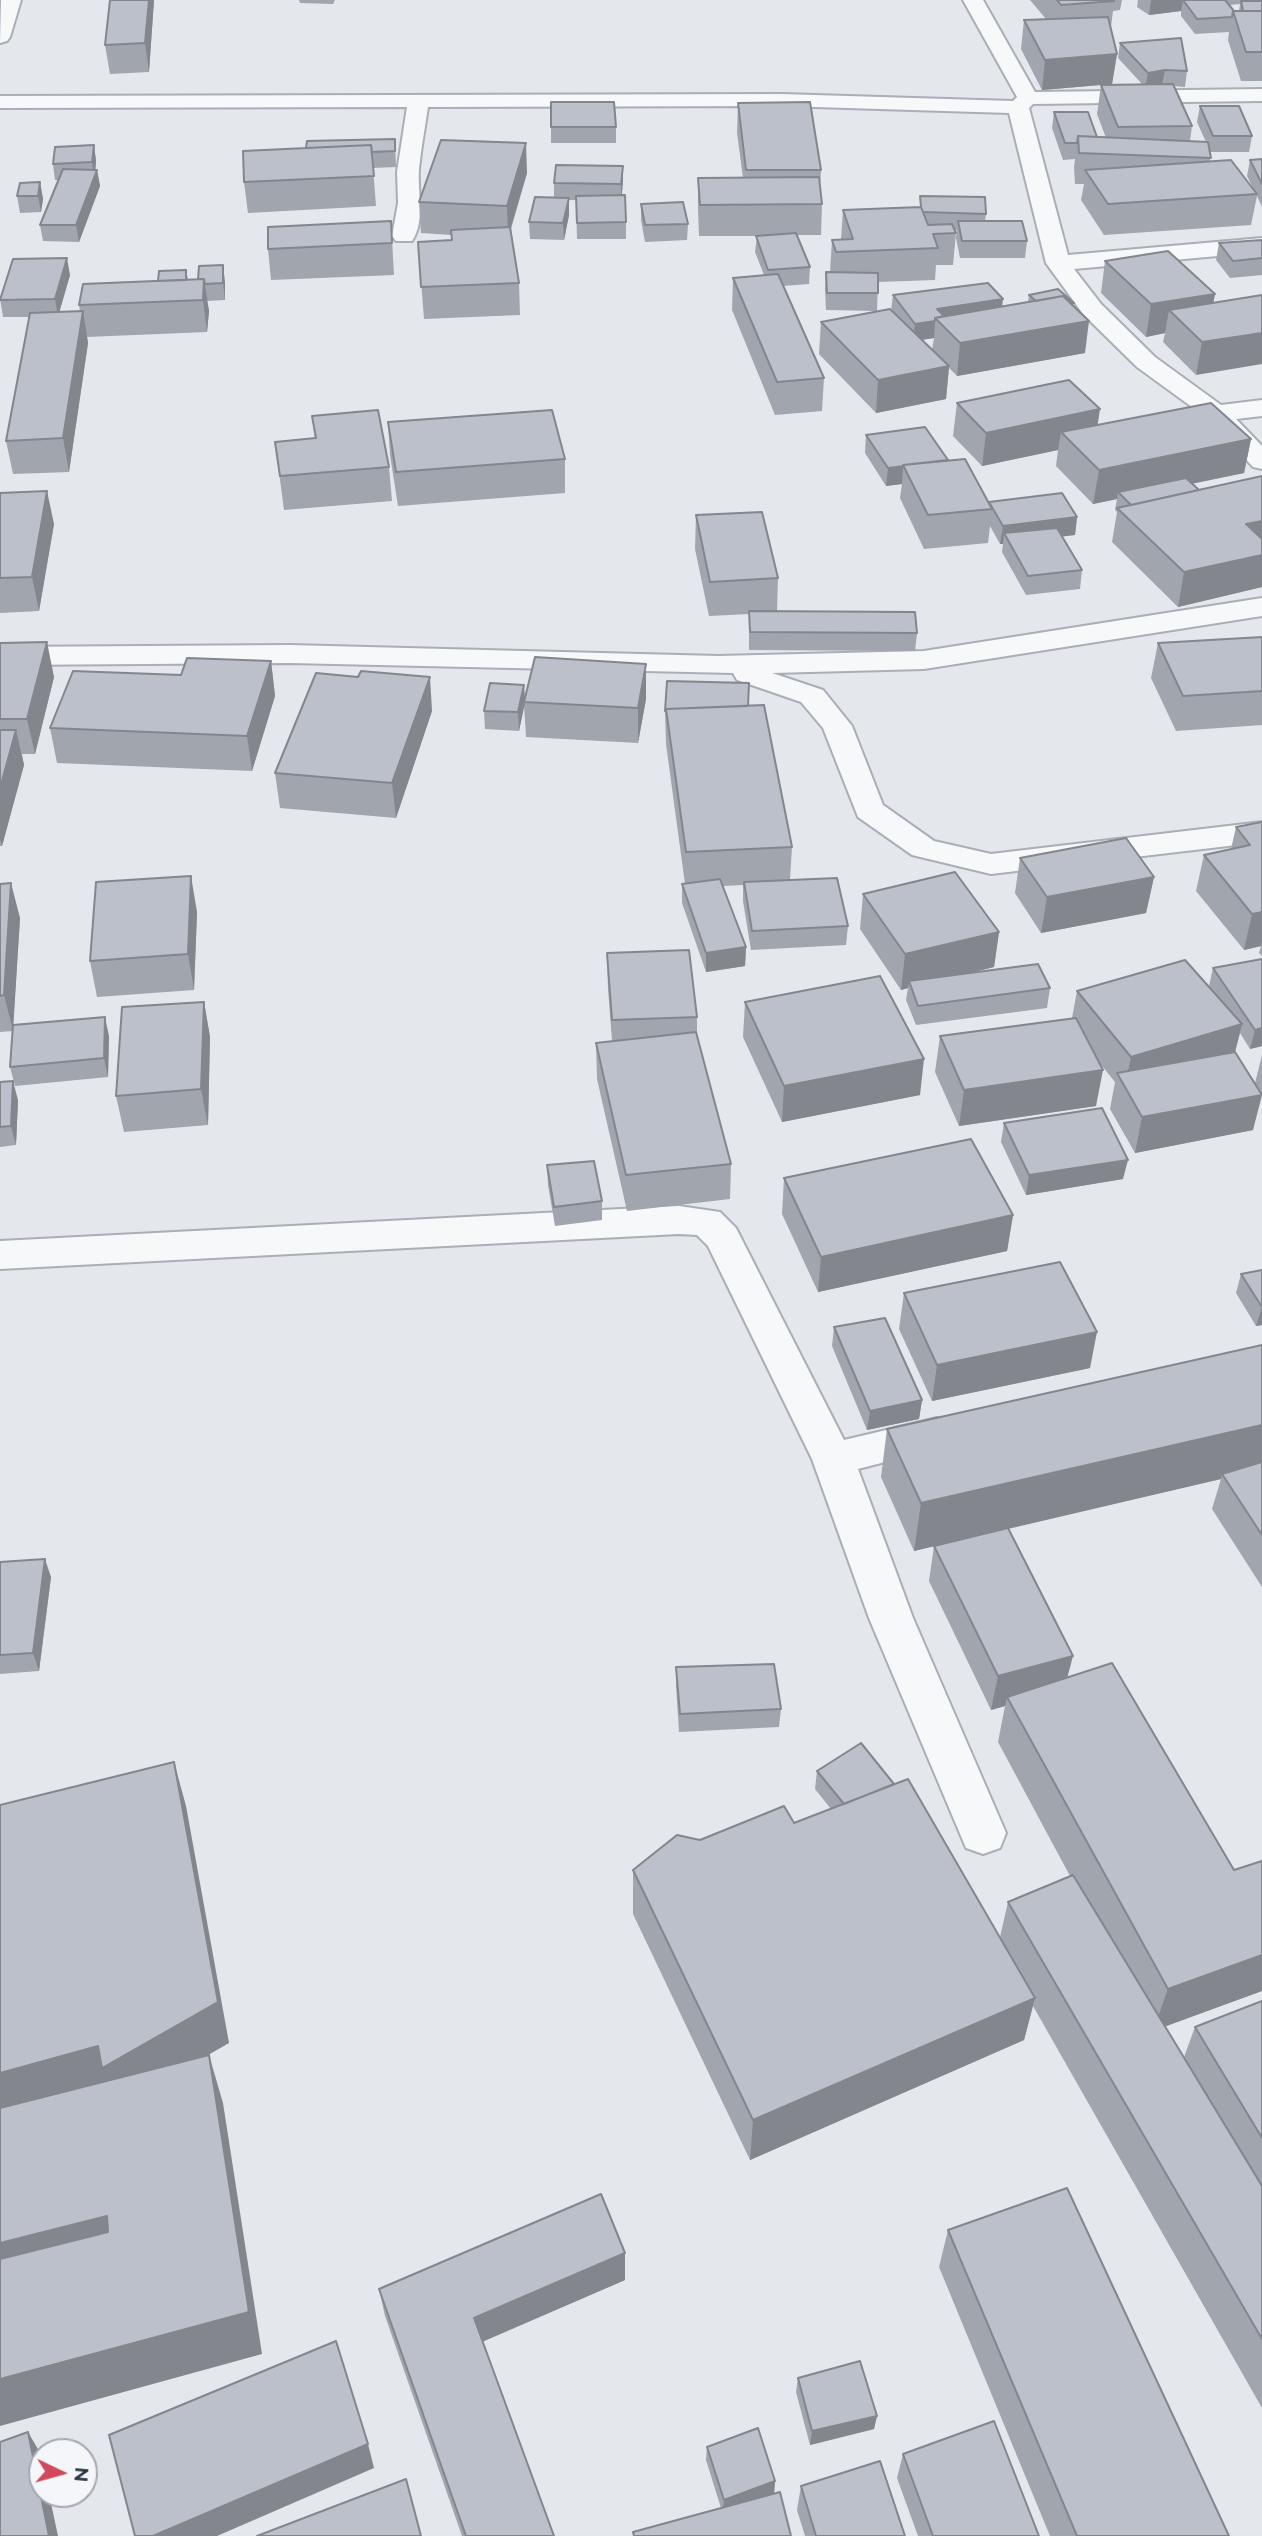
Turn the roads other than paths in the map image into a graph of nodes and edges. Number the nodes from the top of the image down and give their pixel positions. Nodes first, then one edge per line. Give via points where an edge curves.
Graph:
1 (11, 0) edge
2 (973, 0) edge
3 (0, 37) edge
4 (1262, 95) edge
5 (0, 102) edge
6 (418, 102) junction
7 (1023, 103) junction
8 (404, 236) dead end
9 (1262, 245) edge
10 (1058, 263) junction
11 (1262, 408) edge
12 (1216, 413) junction
13 (1262, 461) edge
14 (1262, 607) edge
15 (0, 656) edge
16 (718, 665) junction
17 (1262, 832) edge
18 (0, 1255) edge
19 (967, 1426) edge
20 (833, 1459) junction
21 (983, 1833) dead end

1 - 3 street
2 - 7 street
4 - 7 street
5 - 6 street
6 - 7 street
6 - 8 street
7 - 10 street
9 - 10 street
10 - 12 street via 1092,309 1146,362
11 - 12 street
12 - 13 street
14 - 16 street via 924,660
15 - 16 street via 290,654
16 - 17 street via 812,696 837,726 869,810 923,848 991,864
18 - 20 street via 707,1222 723,1238
19 - 20 street
20 - 21 street via 891,1618

